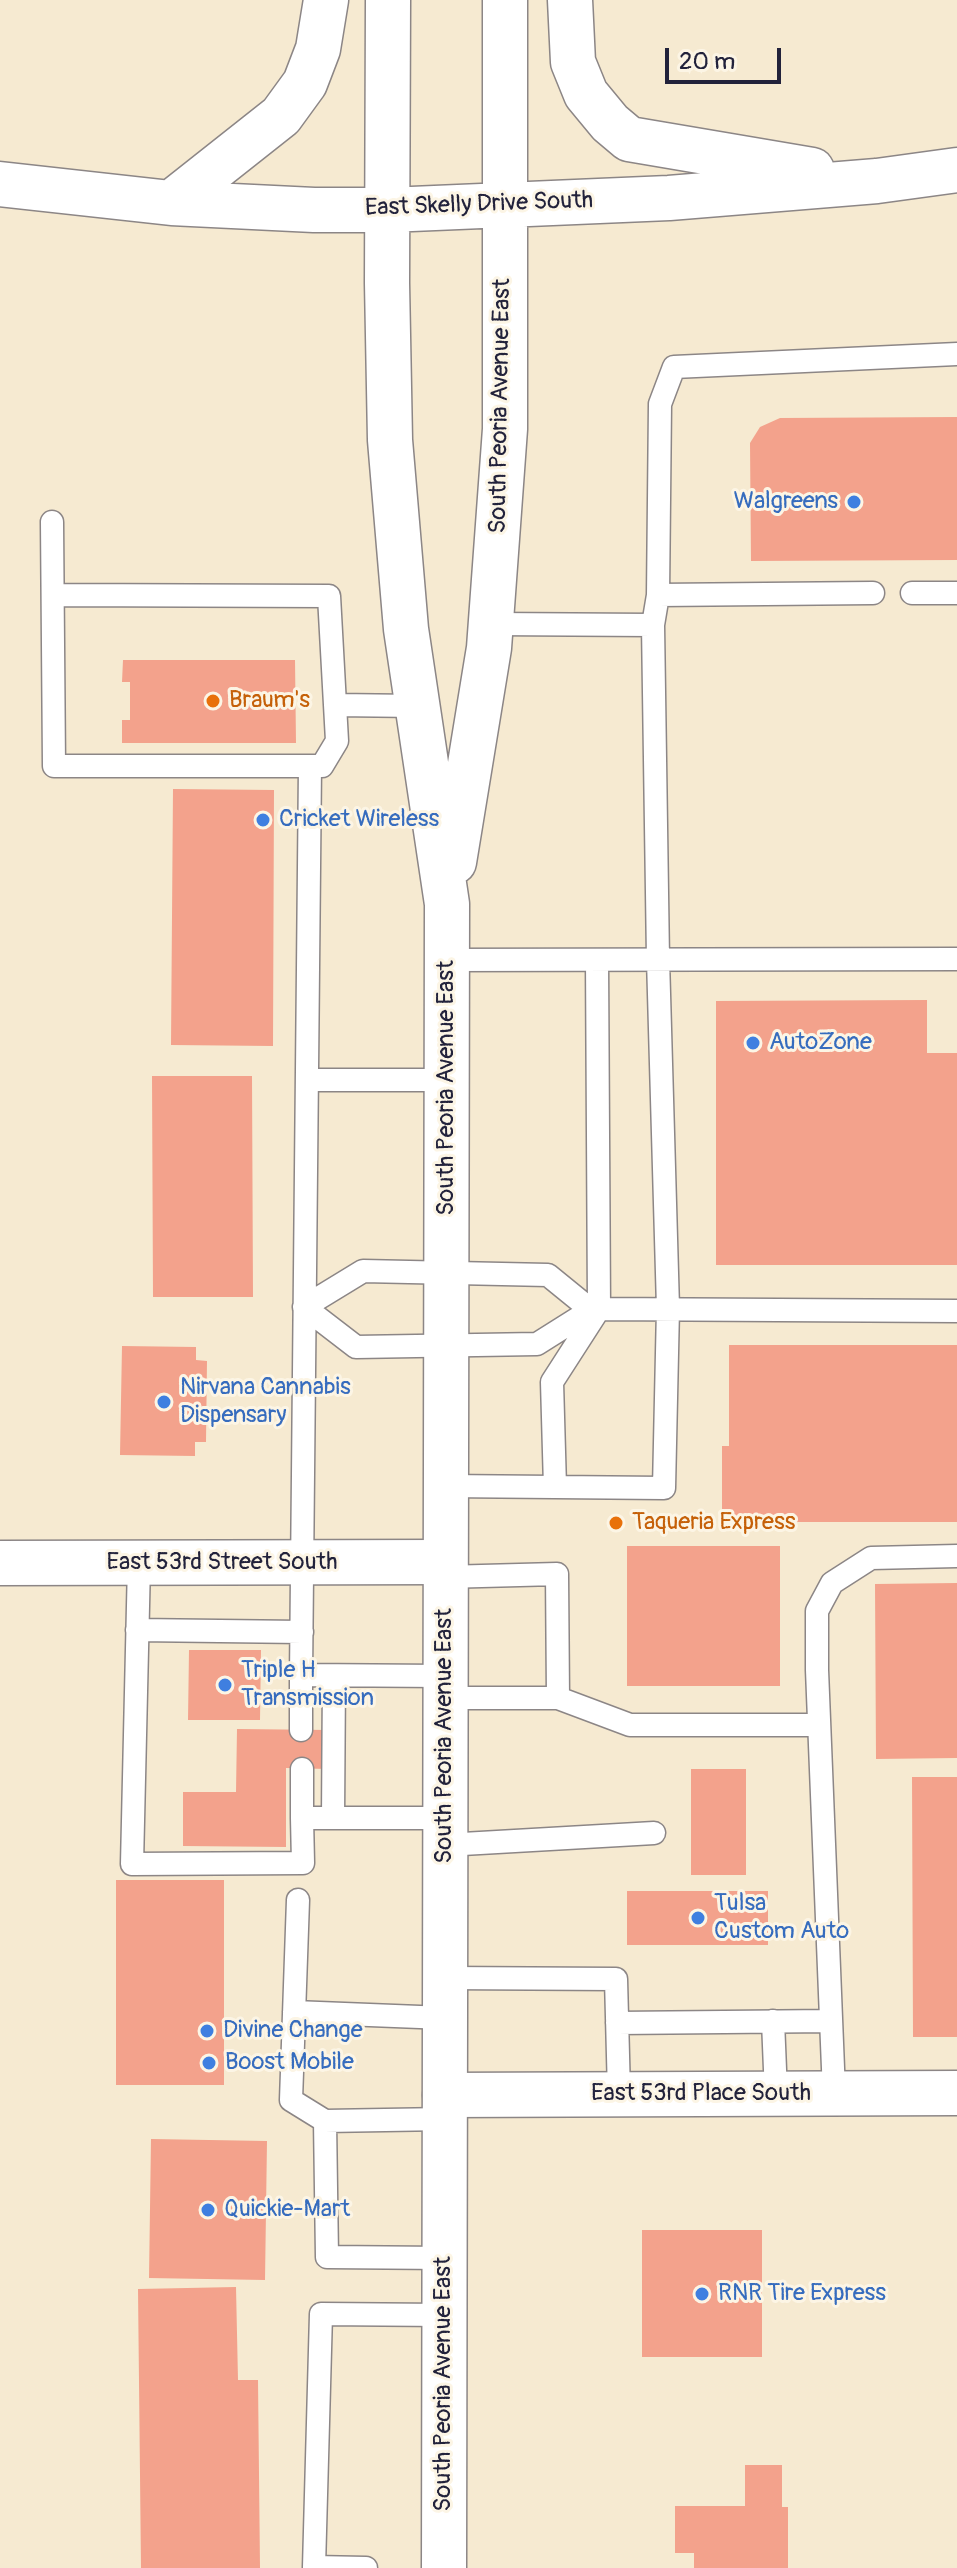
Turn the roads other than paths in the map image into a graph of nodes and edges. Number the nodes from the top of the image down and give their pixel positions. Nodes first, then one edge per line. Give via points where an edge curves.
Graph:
1 (326, 0) edge
2 (388, 0) edge
3 (505, 0) edge
4 (570, 0) edge
5 (957, 170) edge
6 (877, 181) junction
7 (0, 184) edge
8 (171, 203) junction
9 (504, 206) junction
10 (388, 210) junction
11 (957, 354) edge
12 (52, 522) dead end
13 (873, 593) dead end
14 (912, 593) dead end
15 (957, 593) edge
16 (53, 595) junction
17 (658, 595) junction
18 (491, 624) junction
19 (653, 625) junction
20 (335, 705) junction
21 (418, 706) junction
22 (310, 766) junction
23 (447, 904) junction
24 (658, 959) junction
25 (957, 959) edge
26 (447, 960) junction
27 (597, 960) junction
28 (307, 1080) junction
29 (446, 1080) junction
30 (446, 1274) junction
31 (304, 1307) junction
32 (668, 1308) junction
33 (595, 1309) junction
34 (957, 1311) edge
35 (445, 1346) junction
36 (445, 1486) junction
37 (555, 1487) junction
38 (957, 1556) edge
39 (0, 1563) edge
40 (139, 1563) junction
41 (302, 1563) junction
42 (444, 1569) junction
43 (137, 1630) junction
44 (302, 1632) junction
45 (301, 1675) junction
46 (334, 1676) junction
47 (444, 1687) junction
48 (558, 1698) junction
49 (819, 1725) junction
50 (301, 1730) dead end
51 (302, 1769) dead end
52 (302, 1818) junction
53 (333, 1818) junction
54 (445, 1832) junction
55 (654, 1833) dead end
56 (298, 1900) dead end
57 (445, 1998) junction
58 (294, 2012) junction
59 (773, 2021) junction
60 (831, 2021) junction
61 (617, 2023) junction
62 (834, 2093) junction
63 (957, 2093) edge
64 (619, 2094) junction
65 (776, 2094) junction
66 (445, 2107) junction
67 (325, 2121) junction
68 (445, 2258) junction
69 (445, 2315) junction
70 (366, 2568) edge
71 (444, 2568) edge

1 - 8 main road via 314,61 281,116
2 - 10 main road, South Peoria Avenue East
3 - 9 main road, South Peoria Avenue East
4 - 6 main road via 573,62 586,94 629,139
5 - 6 main road, East Skelly Drive South
6 - 9 main road, East Skelly Drive South
7 - 8 main road, East Skelly Drive South
8 - 10 main road, East Skelly Drive South
9 - 10 main road, East Skelly Drive South
9 - 18 main road, South Peoria Avenue East via 505,429
10 - 21 main road, South Peoria Avenue East via 390,440
11 - 17 lane via 674,367 660,404
12 - 16 lane
13 - 17 lane
14 - 15 lane
16 - 20 lane via 329,596
16 - 22 lane via 54,766
17 - 19 lane
18 - 19 lane
18 - 23 main road, South Peoria Avenue East
19 - 24 lane
20 - 21 lane
20 - 22 lane via 337,741 322,766
21 - 23 main road, South Peoria Avenue East
22 - 28 lane
23 - 26 main road, South Peoria Avenue East
24 - 25 lane
24 - 27 lane
24 - 32 lane
26 - 27 lane
26 - 29 main road, South Peoria Avenue East
27 - 33 lane
28 - 29 lane
28 - 31 lane
29 - 30 main road, South Peoria Avenue East
30 - 31 lane via 363,1271
30 - 33 lane via 548,1275
30 - 35 main road, South Peoria Avenue East
31 - 35 lane via 356,1347
31 - 41 lane
32 - 33 lane
32 - 34 lane
32 - 37 lane via 664,1488
33 - 35 lane via 537,1344
33 - 37 lane via 552,1382
35 - 36 main road, South Peoria Avenue East
36 - 37 lane
36 - 42 main road, South Peoria Avenue East
38 - 49 lane via 871,1558 832,1583 817,1611
39 - 40 main road, East 53rd Street South
40 - 41 main road, East 53rd Street South
40 - 43 lane
41 - 42 main road, East 53rd Street South
41 - 44 lane
42 - 47 main road, South Peoria Avenue East
42 - 48 lane via 557,1574
43 - 44 lane
43 - 52 lane via 132,1864 303,1863
44 - 45 lane
45 - 46 lane
45 - 50 lane
46 - 47 lane
46 - 53 lane
47 - 48 lane
47 - 54 main road, South Peoria Avenue East
48 - 49 lane via 630,1725
49 - 60 lane
51 - 52 lane
52 - 53 lane
53 - 54 lane
54 - 55 lane
54 - 57 main road, South Peoria Avenue East
56 - 58 lane
57 - 58 lane
57 - 61 lane via 616,1979
57 - 66 main road, South Peoria Avenue East
58 - 67 lane via 291,2100
59 - 60 lane
59 - 61 lane
59 - 65 lane
60 - 62 lane
61 - 64 lane
62 - 63 main road, East 53rd Place South
62 - 65 main road, East 53rd Place South
64 - 65 main road, East 53rd Place South
64 - 66 main road, East 53rd Place South
66 - 67 lane
66 - 68 main road, South Peoria Avenue East
67 - 68 lane via 327,2257
68 - 69 main road, South Peoria Avenue East
69 - 70 lane via 321,2314 314,2567
69 - 71 main road, South Peoria Avenue East

